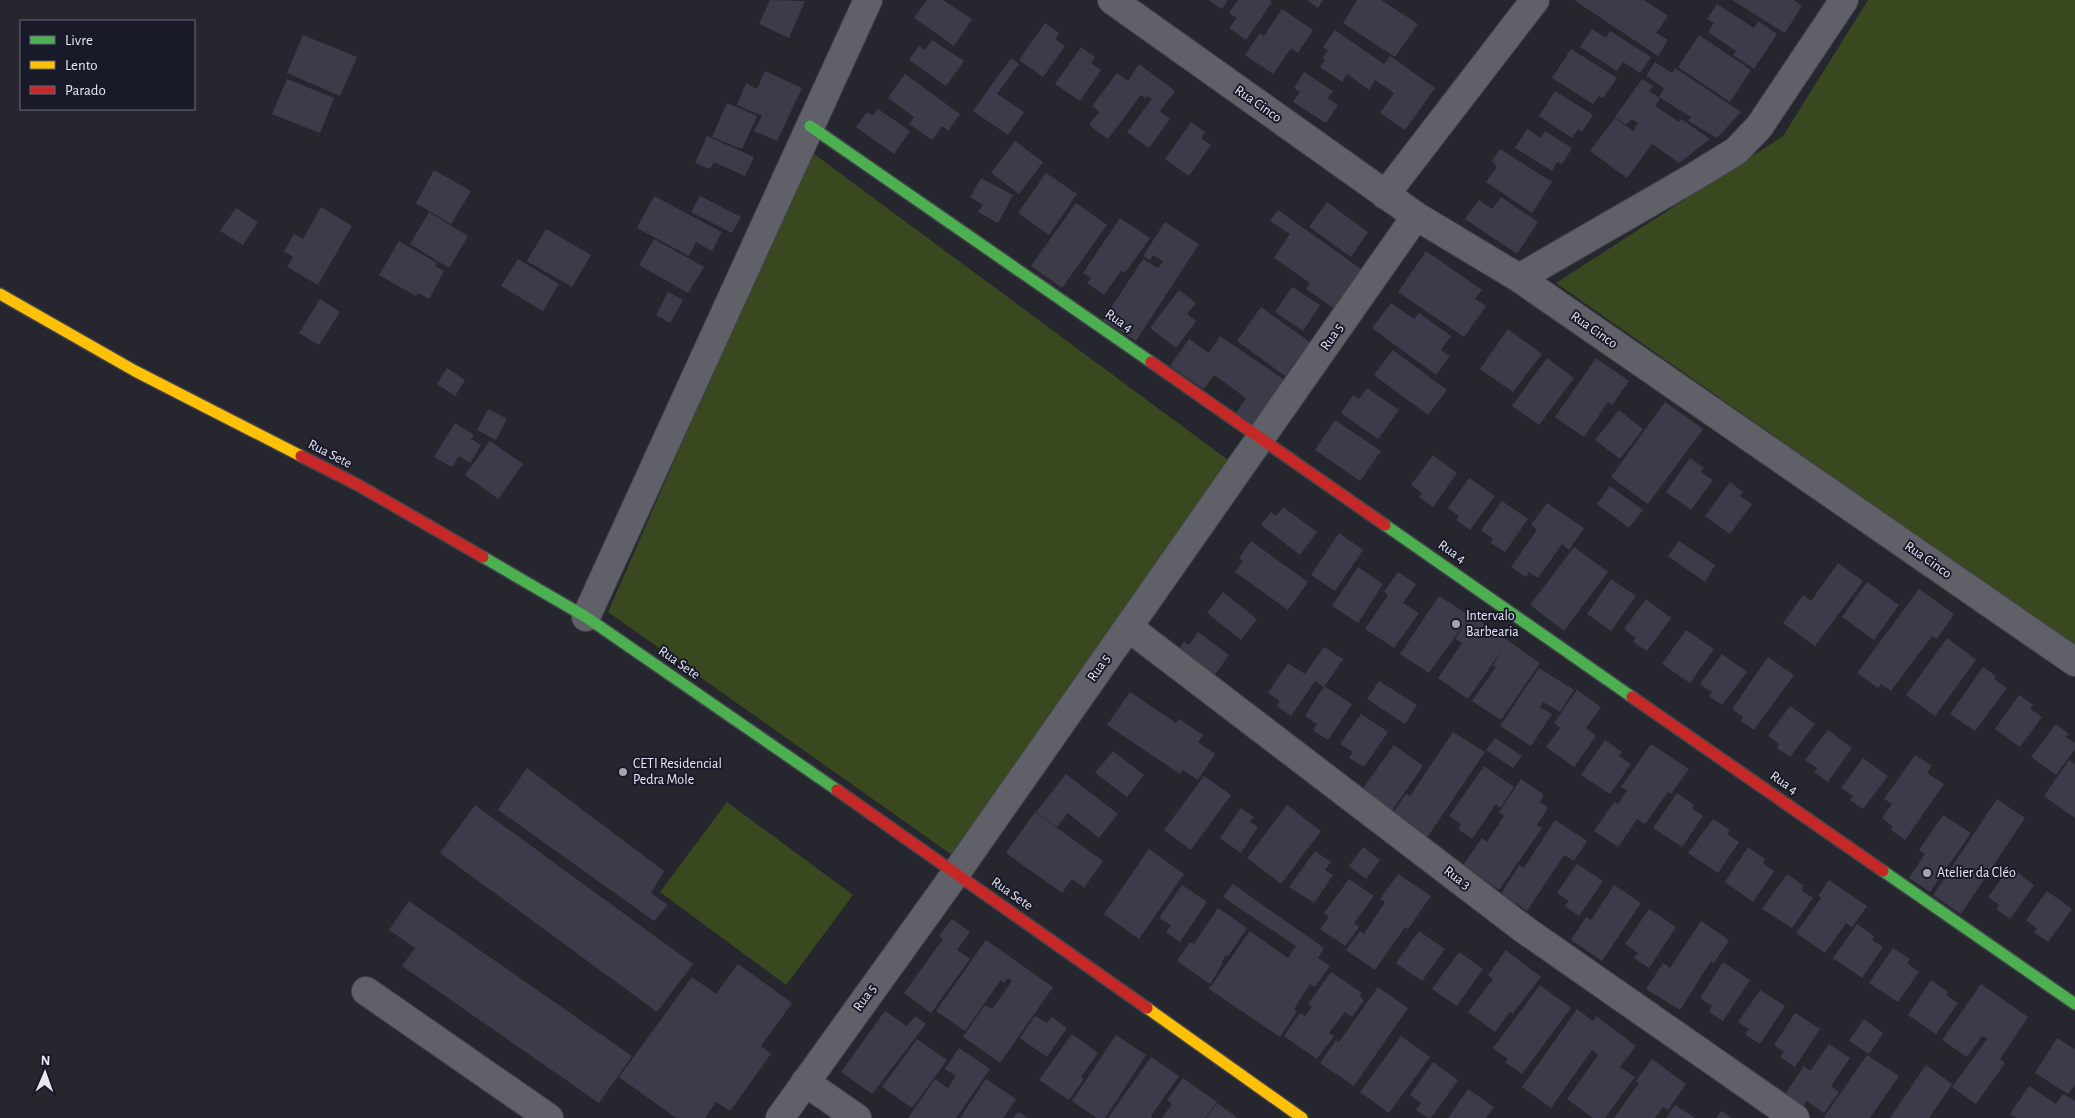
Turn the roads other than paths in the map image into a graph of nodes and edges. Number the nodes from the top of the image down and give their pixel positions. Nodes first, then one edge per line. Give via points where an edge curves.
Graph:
1 (868, 0) edge
2 (1112, 0) edge
3 (1844, 0) edge
4 (1528, 2) edge
5 (810, 126) junction
6 (1386, 195) junction
7 (1416, 216) junction
8 (1519, 278) junction
9 (0, 294) edge
10 (1262, 438) junction
11 (586, 617) junction
12 (1128, 627) junction
13 (2075, 662) edge
14 (956, 873) junction
15 (366, 991) dead end
16 (2075, 1004) edge
17 (805, 1082) junction
18 (549, 1118) edge
19 (780, 1118) edge
20 (856, 1118) edge
21 (1302, 1118) edge
22 (1795, 1118) edge

1 - 5 street
2 - 6 street, Rua Cinco
3 - 8 street via 1759,127 1736,151
4 - 6 street
5 - 10 street, Rua 4
5 - 11 street
6 - 7 street, Rua Cinco
7 - 8 street, Rua Cinco
7 - 10 street, Rua 5
8 - 13 street, Rua Cinco
9 - 11 street, Rua Sete via 135,371 358,486
10 - 12 street, Rua 5
10 - 16 street, Rua 4
11 - 14 street, Rua Sete
12 - 14 street, Rua 5
12 - 22 street, Rua 3 via 1525,930
14 - 17 street, Rua 5
14 - 21 street, Rua Sete
15 - 18 street
17 - 19 street, Rua 5
17 - 20 street

